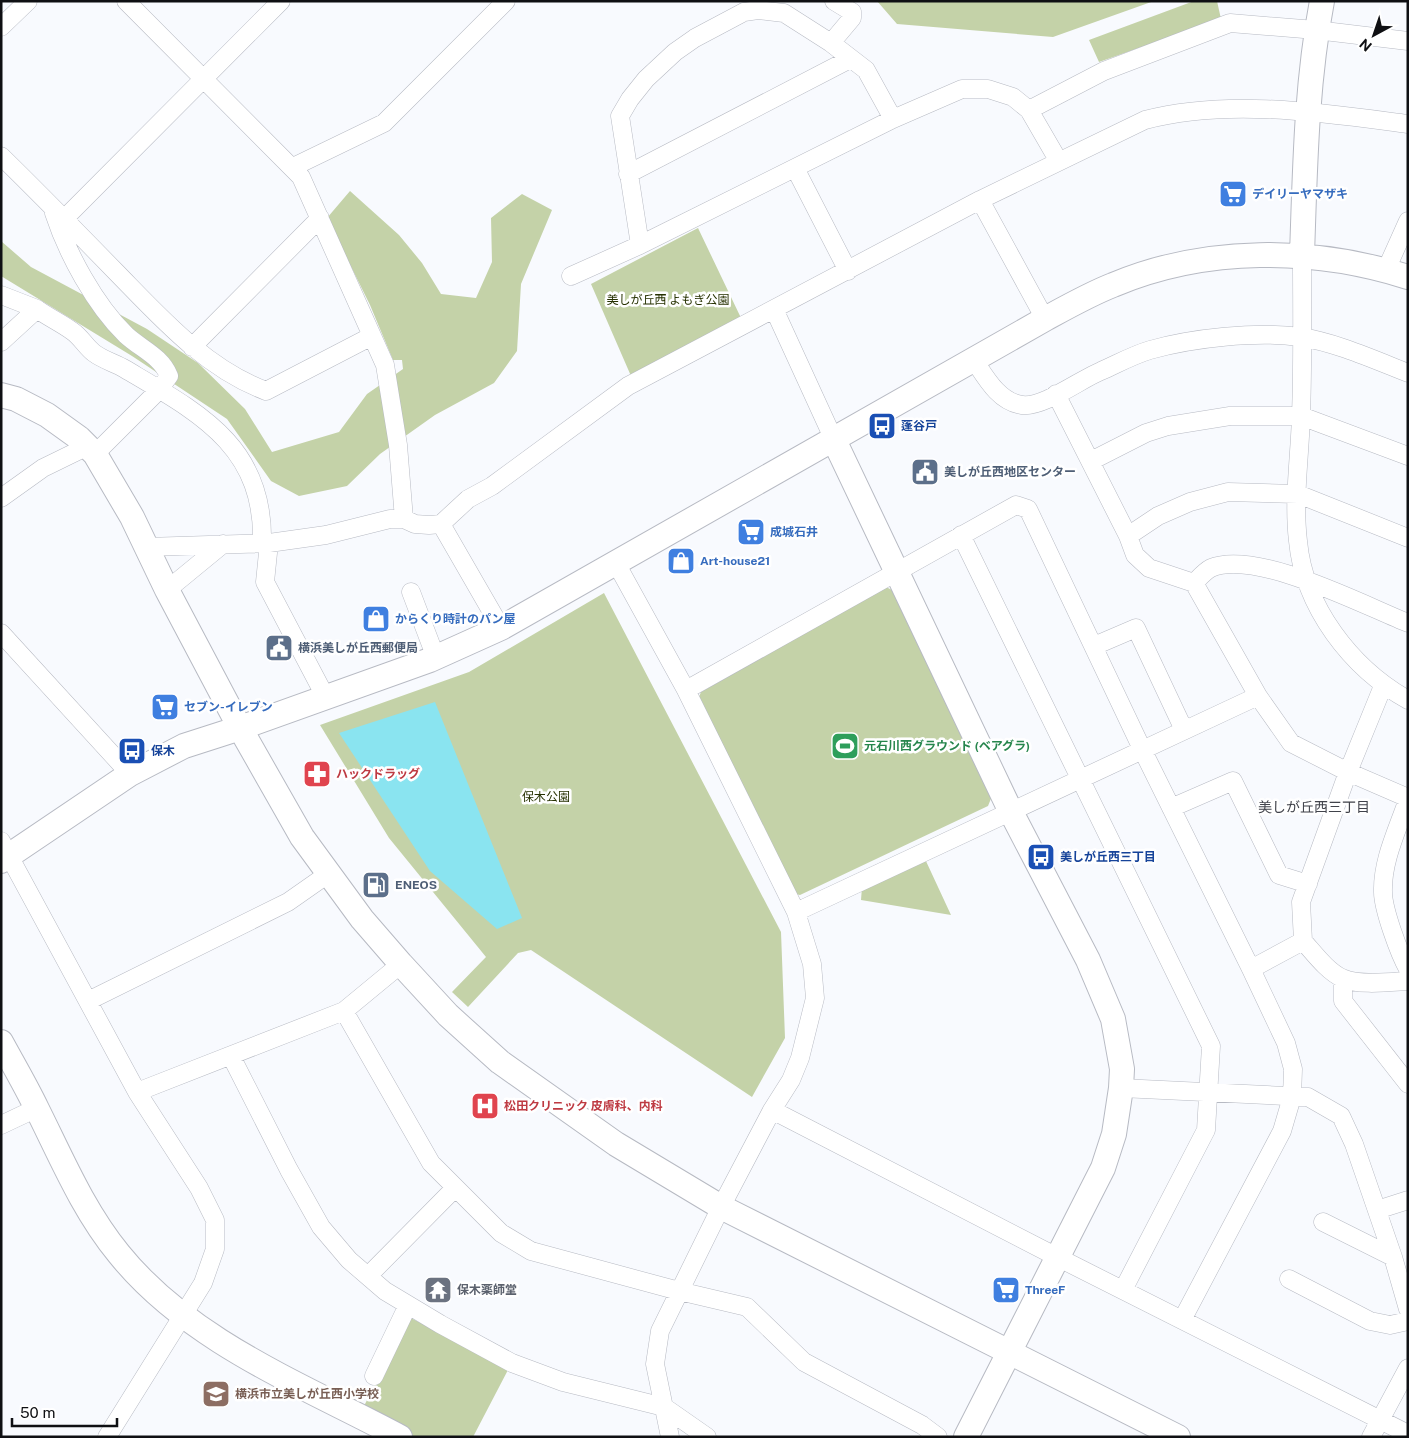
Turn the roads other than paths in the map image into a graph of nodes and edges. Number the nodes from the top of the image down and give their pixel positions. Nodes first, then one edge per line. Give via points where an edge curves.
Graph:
1 (28, 1) edge
2 (126, 1) edge
3 (281, 1) edge
4 (506, 1) edge
5 (834, 1) edge
6 (1322, 1) edge
7 (1, 27) edge
8 (1316, 30) junction
9 (1408, 41) edge
10 (831, 43) junction
11 (850, 59) junction
12 (204, 80) junction
13 (1030, 110) junction
14 (1308, 114) junction
15 (893, 119) junction
16 (1408, 124) edge
17 (1, 156) edge
18 (1058, 160) junction
19 (293, 167) junction
20 (795, 168) junction
21 (628, 174) junction
22 (980, 200) junction
23 (58, 212) junction
24 (320, 218) junction
25 (1408, 221) edge
26 (640, 245) junction
27 (1302, 255) junction
28 (848, 271) junction
29 (1397, 274) edge
30 (571, 276) dead end
31 (1, 295) edge
32 (36, 309) junction
33 (774, 309) junction
34 (1045, 319) junction
35 (372, 336) junction
36 (1302, 337) junction
37 (1, 342) edge
38 (192, 347) junction
39 (974, 360) junction
40 (1408, 373) edge
41 (162, 385) junction
42 (1056, 394) junction
43 (1, 395) edge
44 (1301, 416) junction
45 (834, 440) junction
46 (91, 450) junction
47 (1408, 456) edge
48 (1091, 461) junction
49 (1298, 494) junction
50 (1, 498) edge
51 (404, 519) junction
52 (441, 524) junction
53 (961, 535) junction
54 (1128, 536) junction
55 (1408, 538) edge
56 (266, 543) junction
57 (223, 544) junction
58 (146, 547) junction
59 (616, 563) junction
60 (897, 571) junction
61 (1306, 581) junction
62 (1194, 583) junction
63 (167, 590) junction
64 (411, 592) dead end
65 (1408, 623) edge
66 (501, 628) junction
67 (1, 633) edge
68 (1094, 646) junction
69 (436, 658) junction
70 (1383, 686) junction
71 (686, 690) junction
72 (1258, 696) junction
73 (326, 698) junction
74 (1408, 700) edge
75 (240, 728) junction
76 (1184, 730) junction
77 (1142, 749) junction
78 (1348, 772) junction
79 (130, 774) junction
80 (1079, 779) junction
81 (1408, 799) edge
82 (1171, 808) junction
83 (1010, 810) junction
84 (4, 852) edge
85 (328, 874) junction
86 (1308, 884) junction
87 (796, 912) junction
88 (1303, 941) junction
89 (401, 964) junction
90 (1251, 969) junction
91 (1408, 969) edge
92 (1343, 979) junction
93 (1408, 981) edge
94 (88, 1001) junction
95 (344, 1011) junction
96 (1, 1042) edge
97 (231, 1056) junction
98 (1408, 1084) edge
99 (1121, 1088) junction
100 (137, 1092) junction
101 (1209, 1093) junction
102 (1292, 1098) junction
103 (37, 1108) junction
104 (772, 1110) junction
105 (1, 1125) edge
106 (455, 1188) junction
107 (1408, 1200) edge
108 (721, 1207) junction
109 (1377, 1210) junction
110 (1323, 1222) dead end
111 (1393, 1257) junction
112 (1059, 1258) junction
113 (368, 1276) junction
114 (1289, 1279) dead end
115 (1123, 1290) junction
116 (679, 1292) junction
117 (408, 1305) junction
118 (1408, 1310) edge
119 (182, 1315) junction
120 (1182, 1320) junction
121 (1408, 1321) edge
122 (1010, 1351) junction
123 (1408, 1368) edge
124 (374, 1376) dead end
125 (664, 1407) junction
126 (1380, 1420) junction
127 (1408, 1434) edge
128 (107, 1437) edge
129 (400, 1437) edge
130 (670, 1437) edge
131 (707, 1437) edge
132 (938, 1437) edge
133 (966, 1437) edge
134 (1178, 1437) edge
135 (1371, 1437) edge

1 - 7 street
2 - 12 street
3 - 12 street
4 - 19 street via 384,123
5 - 10 street via 852,12 852,18
6 - 8 street
8 - 9 street
8 - 13 street via 1230,22 1104,71
8 - 14 street
10 - 11 street
10 - 21 street via 784,13 758,10 744,12 695,38 663,62 630,98 620,116
11 - 15 street via 866,70
11 - 21 street
12 - 19 street
12 - 23 street
13 - 15 street via 1013,97 988,89 962,89
13 - 18 street
14 - 16 street
14 - 18 street via 1239,108 1172,113 1145,120
14 - 27 street
15 - 20 street
17 - 23 street
18 - 22 street
19 - 24 street
20 - 26 street
20 - 28 street
21 - 26 street
22 - 28 street
22 - 34 street
23 - 38 street
23 - 41 street via 59,227 79,269 111,319 165,366
24 - 35 street
24 - 38 street
25 - 29 street
26 - 30 street
27 - 29 street
27 - 34 street via 1217,258 1170,266 1113,285
27 - 36 street
28 - 33 street
31 - 32 street
32 - 37 street
32 - 41 street via 74,332 94,353
33 - 45 street
33 - 52 street via 628,386 492,486 468,499
34 - 39 street
35 - 38 street via 266,392 224,370
35 - 51 street via 385,364 398,445
36 - 40 street
36 - 42 street via 1208,339 1149,350
36 - 44 street
39 - 42 street via 994,389 1009,402 1024,406
39 - 45 street
41 - 46 street
41 - 56 street via 216,427 233,447 248,470 257,494
42 - 48 street
43 - 46 street via 47,415
44 - 47 street
44 - 48 street via 1230,416 1168,426 1146,433
44 - 49 street
45 - 59 street
45 - 60 street
46 - 50 street via 43,468
46 - 58 street via 132,517
48 - 54 street
49 - 54 street via 1228,492 1190,502 1158,516
49 - 55 street
49 - 61 street via 1298,540
51 - 52 street via 415,524
51 - 56 street via 390,518 326,536
52 - 66 street
53 - 60 street
53 - 68 street via 1016,505 1028,510
53 - 80 street
54 - 62 street via 1135,555 1149,568
56 - 57 street
56 - 73 street via 265,582
57 - 58 street
57 - 63 street
58 - 63 street
59 - 66 street
59 - 71 street
60 - 71 street
60 - 83 street
61 - 62 street via 1270,568 1239,563 1211,568
61 - 65 street
61 - 70 street via 1322,615 1356,661
62 - 72 street
63 - 75 street
64 - 69 street
66 - 69 street
67 - 79 street
68 - 76 street via 1136,628
68 - 77 street
69 - 73 street
70 - 74 street
70 - 78 street
71 - 87 street
72 - 76 street
72 - 78 street via 1291,743
73 - 75 street
75 - 79 street via 184,746
75 - 85 street via 280,801
76 - 77 street
77 - 80 street
77 - 82 street
78 - 81 street
78 - 86 street
79 - 84 street
80 - 83 street
80 - 101 street via 1211,1046
81 - 91 street via 1386,861 1383,893 1400,955
82 - 86 street via 1233,781 1279,875
82 - 90 street
83 - 87 street
83 - 99 street via 1088,960 1113,1020 1122,1070
84 - 94 street
85 - 89 street
85 - 94 street via 288,902
86 - 88 street via 1301,902
87 - 104 street via 812,964 815,998 800,1058 791,1080
88 - 90 street
88 - 92 street
89 - 95 street
89 - 108 street via 448,1015 500,1062 616,1144
90 - 102 street via 1286,1043 1293,1069
92 - 93 street via 1376,983
92 - 98 street via 1343,1001
94 - 100 street
95 - 97 street
95 - 106 street via 431,1163
96 - 103 street
97 - 100 street
97 - 113 street via 321,1227 349,1260
99 - 101 street
99 - 112 street via 1114,1134 1103,1168
100 - 119 street via 199,1188 215,1220 215,1249 203,1283
101 - 102 street
101 - 115 street via 1206,1130
102 - 109 street via 1308,1097 1341,1116
102 - 120 street via 1282,1132
103 - 105 street
103 - 119 street via 72,1183 98,1226 143,1280
104 - 108 street
104 - 112 street
106 - 113 street
106 - 116 street via 501,1233 531,1252
107 - 109 street
108 - 116 street
108 - 122 street
109 - 111 street
110 - 111 street
111 - 118 street
112 - 115 street
112 - 122 street
113 - 117 street
114 - 121 street via 1370,1321 1390,1325
115 - 120 street
116 - 125 street via 660,1331 655,1364
116 - 132 street via 748,1307 804,1362 922,1425
117 - 124 street
117 - 125 street via 512,1363 563,1382
119 - 128 street
119 - 129 street via 210,1336 358,1407
120 - 126 street
122 - 133 street
122 - 134 street
123 - 126 street
125 - 130 street
125 - 131 street
126 - 127 street
126 - 135 street

